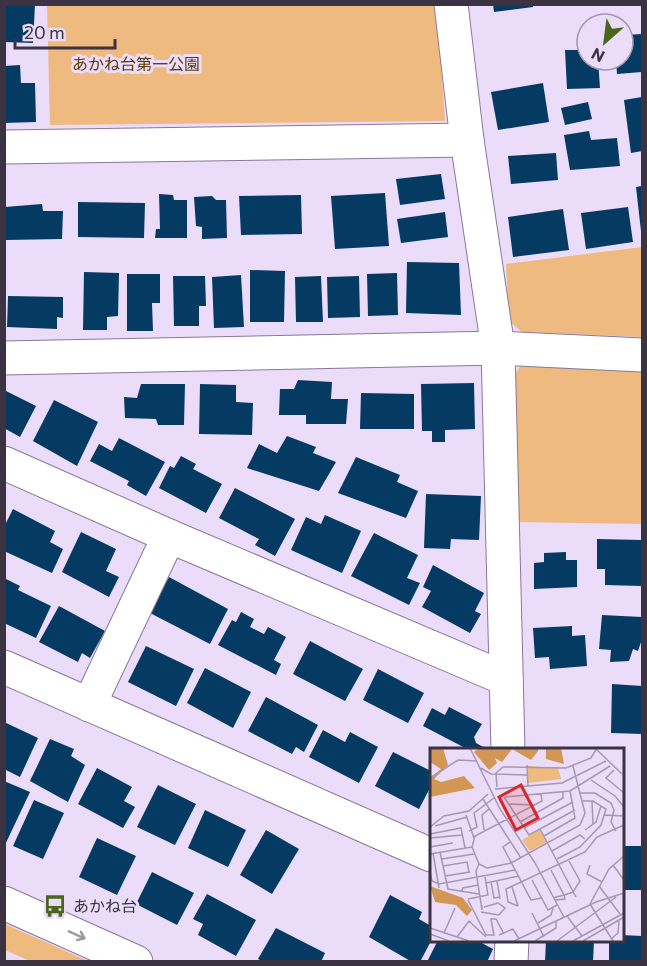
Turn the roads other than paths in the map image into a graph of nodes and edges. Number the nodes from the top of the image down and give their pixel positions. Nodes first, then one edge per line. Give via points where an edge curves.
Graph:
1 (451, 4) edge
2 (467, 140) junction
3 (4, 147) edge
4 (498, 348) junction
5 (642, 355) edge
6 (4, 358) edge
7 (4, 463) edge
8 (169, 536) junction
9 (4, 667) edge
10 (506, 679) junction
11 (89, 705) junction
12 (508, 748) edge
13 (430, 855) edge
14 (4, 903) edge
15 (512, 942) edge
16 (136, 962) edge
17 (511, 962) edge

1 - 2 street
2 - 3 street
2 - 4 street
4 - 5 street
4 - 6 street
4 - 10 street
7 - 8 street
8 - 10 street
8 - 11 street
9 - 11 street
10 - 12 street
11 - 13 street
14 -> 16 street
15 - 17 street

